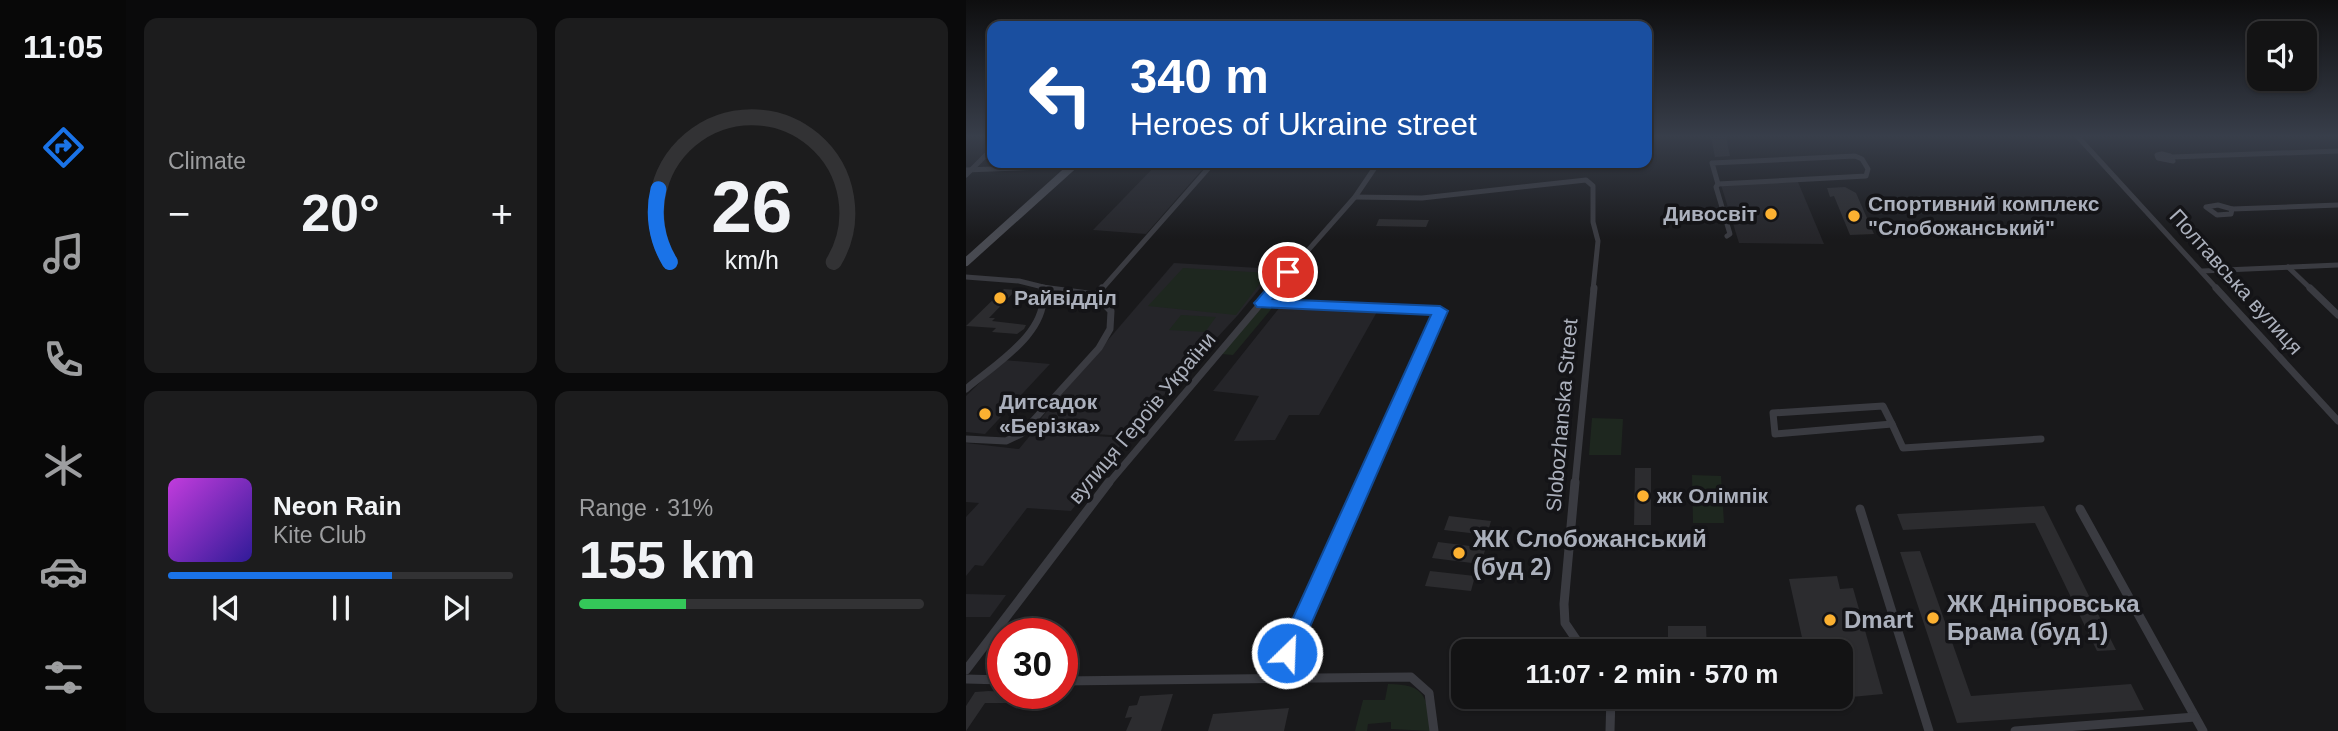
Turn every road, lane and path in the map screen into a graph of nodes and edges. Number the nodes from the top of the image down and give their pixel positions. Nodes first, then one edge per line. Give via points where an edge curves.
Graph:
1 (1067, 171) edge
2 (1206, 171) edge
3 (1373, 171) edge
4 (1714, 171) edge
5 (1868, 171) edge
6 (2110, 171) edge
7 (1718, 184) junction
8 (1355, 197) junction
9 (2338, 205) edge
10 (2232, 209) dead end
11 (1727, 236) dead end
12 (966, 262) edge
13 (2338, 265) edge
14 (2288, 267) junction
15 (2202, 271) junction
16 (966, 277) edge
17 (1042, 288) junction
18 (1057, 290) junction
19 (1096, 295) junction
20 (1044, 297) junction
21 (1262, 303) junction
22 (2338, 315) edge
23 (966, 389) edge
24 (2338, 421) edge
25 (1892, 424) junction
26 (966, 439) edge
27 (2041, 439) dead end
28 (1860, 509) dead end
29 (2080, 509) dead end
30 (1576, 639) edge
31 (966, 670) edge
32 (1276, 678) junction
33 (966, 679) edge
34 (987, 680) edge
35 (1078, 681) edge
36 (1611, 709) edge
37 (2195, 717) junction
38 (1434, 731) edge
39 (1610, 731) edge
40 (1929, 731) edge
41 (2015, 731) edge
42 (2203, 731) edge

1 - 12 main road
2 - 19 street
3 - 8 street, вулиця Героїв України
4 - 7 street
5 - 7 street via 1860,177
6 - 15 street, Полтавська вулиця
7 - 11 street
8 - 21 street, вулиця Героїв України
8 - 30 street, Slobozhanska Street via 1422,198 1586,180 1593,186 1598,241 1564,604 1565,623
9 - 10 street
13 - 14 street
14 - 15 street
14 - 22 street
15 - 24 street, Полтавська вулиця
16 - 17 street via 1019,281
17 - 18 street
17 - 20 street
18 - 19 street
18 - 20 street
19 - 26 street via 1111,311 1110,329 1099,348 1016,439
20 - 23 street via 1039,318 1021,340
21 - 31 street, вулиця Героїв України via 1127,460
21 - 32 street via 1440,311
25 - 25 street via 1774,434 1773,413 1882,406
25 - 27 street via 1903,448
28 - 40 street
29 - 37 street
32 - 35 street
32 - 38 street via 1411,677 1425,685 1431,699
33 - 34 street
36 - 39 street
37 - 41 street
37 - 42 street

